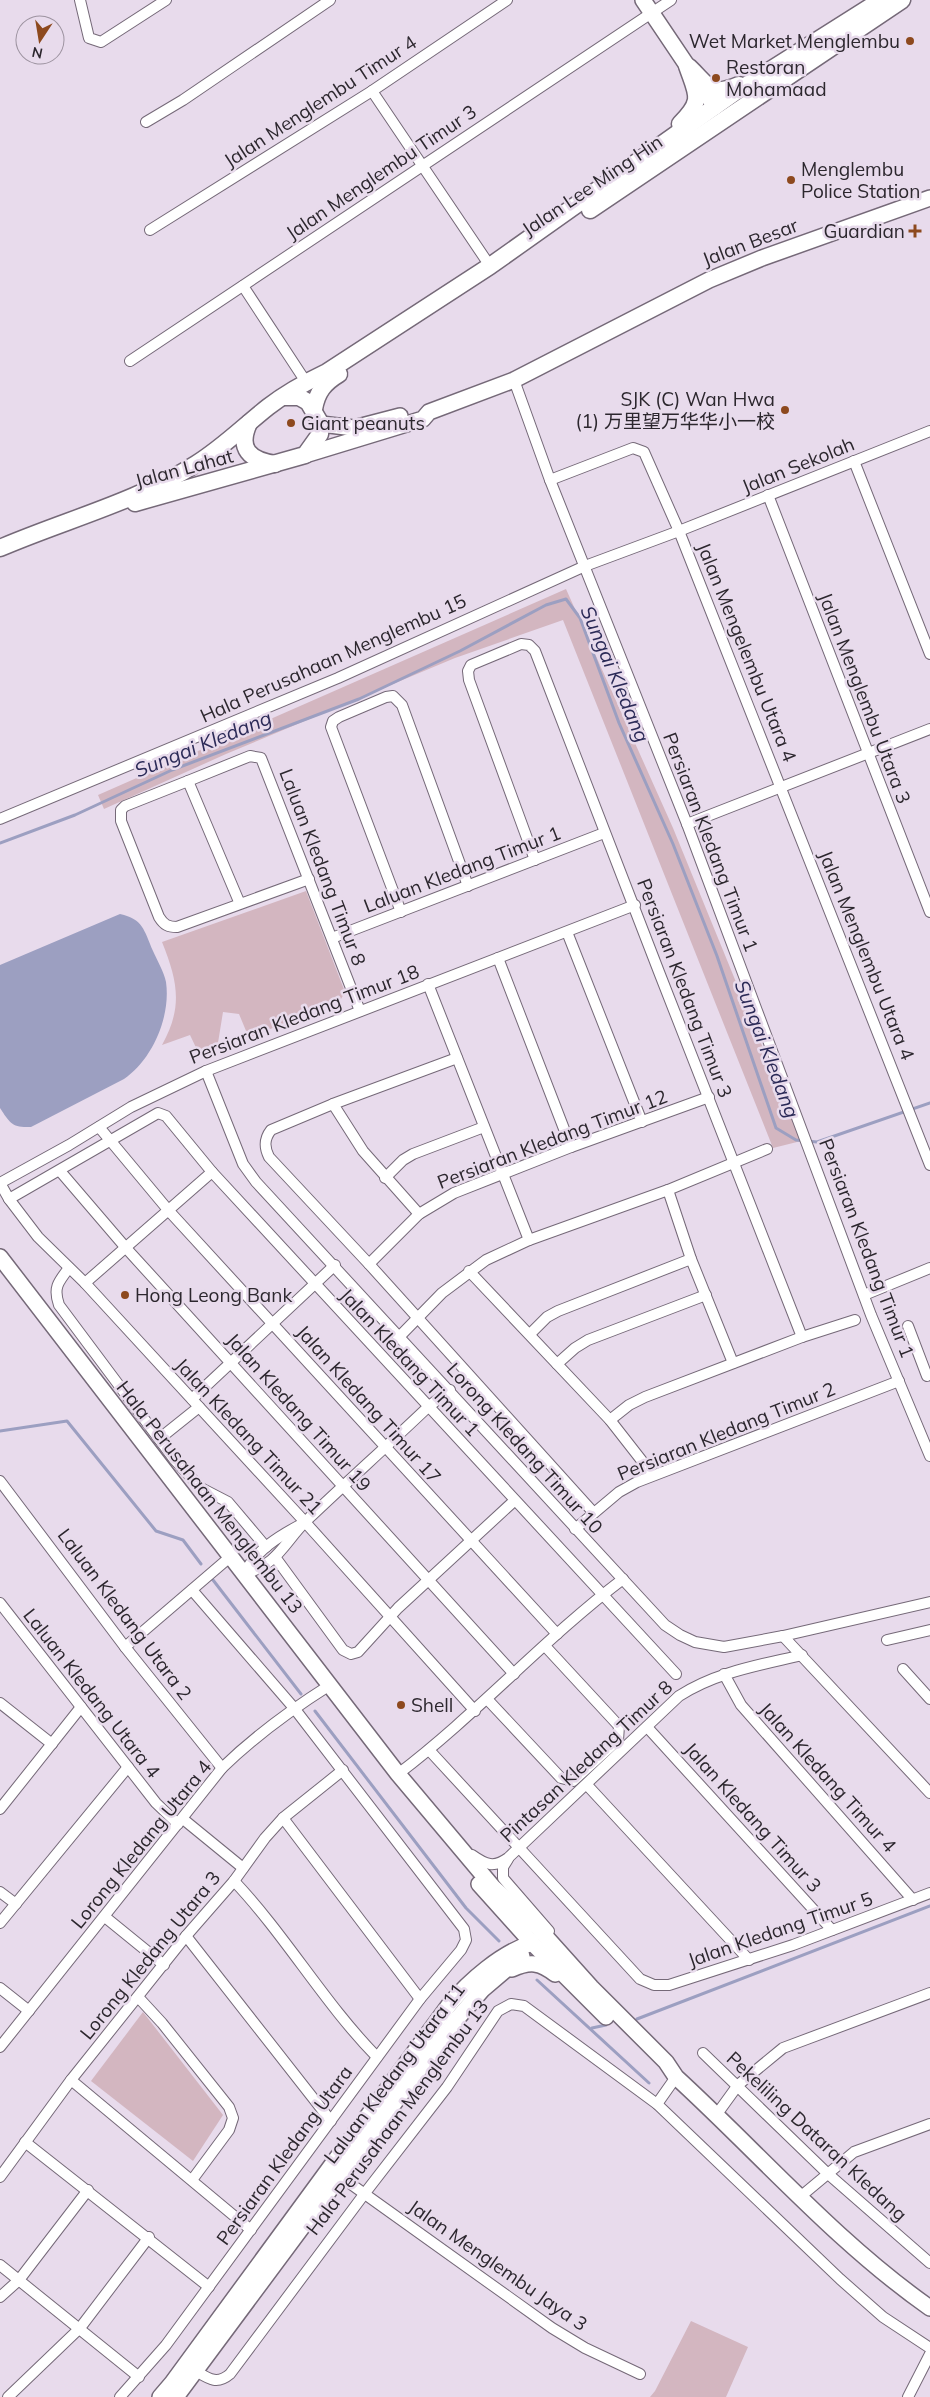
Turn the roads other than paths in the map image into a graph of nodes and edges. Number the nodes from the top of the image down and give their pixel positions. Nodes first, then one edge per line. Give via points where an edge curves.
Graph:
1 (80, 0) edge
2 (166, 0) edge
3 (330, 0) edge
4 (507, 0) edge
5 (643, 0) edge
6 (671, 0) edge
7 (880, 0) edge
8 (902, 0) edge
9 (651, 13) junction
10 (687, 66) junction
11 (760, 77) junction
12 (372, 91) junction
13 (757, 97) junction
14 (714, 105) junction
15 (146, 122) dead end
16 (653, 150) junction
17 (675, 152) junction
18 (421, 166) junction
19 (930, 198) edge
20 (930, 203) edge
21 (150, 230) dead end
22 (490, 266) junction
23 (243, 286) junction
24 (673, 299) junction
25 (130, 361) dead end
26 (514, 380) junction
27 (306, 382) junction
28 (283, 397) junction
29 (314, 409) junction
30 (429, 412) junction
31 (249, 422) junction
32 (321, 424) junction
33 (930, 431) edge
34 (305, 455) junction
35 (854, 461) junction
36 (275, 464) junction
37 (550, 480) junction
38 (768, 496) junction
39 (103, 509) junction
40 (679, 531) junction
41 (0, 548) edge
42 (584, 566) junction
43 (930, 654) edge
44 (930, 729) edge
45 (867, 754) junction
46 (188, 781) junction
47 (782, 787) junction
48 (0, 818) edge
49 (687, 824) junction
50 (604, 833) junction
51 (535, 860) junction
52 (309, 879) junction
53 (468, 886) junction
54 (240, 904) junction
55 (634, 905) junction
56 (400, 912) junction
57 (930, 912) edge
58 (567, 932) junction
59 (332, 938) junction
60 (498, 958) junction
61 (428, 984) junction
62 (360, 1011) junction
63 (457, 1058) junction
64 (206, 1070) junction
65 (710, 1097) junction
66 (333, 1104) junction
67 (642, 1122) junction
68 (99, 1127) junction
69 (484, 1127) junction
70 (110, 1140) junction
71 (572, 1147) junction
72 (767, 1149) dead end
73 (734, 1162) junction
74 (930, 1165) edge
75 (60, 1171) junction
76 (212, 1172) junction
77 (503, 1173) junction
78 (385, 1178) junction
79 (0, 1183) edge
80 (668, 1190) junction
81 (9, 1199) junction
82 (169, 1211) junction
83 (419, 1214) junction
84 (529, 1240) junction
85 (126, 1248) junction
86 (0, 1257) edge
87 (691, 1259) junction
88 (369, 1264) junction
89 (335, 1266) junction
90 (69, 1268) junction
91 (930, 1268) edge
92 (469, 1271) junction
93 (85, 1283) junction
94 (316, 1284) junction
95 (706, 1295) junction
96 (864, 1296) junction
97 (417, 1318) junction
98 (855, 1320) dead end
99 (274, 1324) junction
100 (908, 1326) dead end
101 (530, 1334) junction
102 (400, 1336) junction
103 (802, 1337) junction
104 (733, 1363) junction
105 (231, 1364) junction
106 (557, 1364) junction
107 (929, 1378) edge
108 (899, 1381) junction
109 (450, 1390) junction
110 (195, 1403) junction
111 (428, 1407) junction
112 (610, 1420) junction
113 (159, 1439) junction
114 (385, 1448) junction
115 (930, 1456) edge
116 (653, 1476) junction
117 (0, 1481) edge
118 (343, 1487) junction
119 (514, 1501) junction
120 (593, 1512) junction
121 (305, 1522) junction
122 (575, 1529) junction
123 (470, 1541) junction
124 (266, 1546) junction
125 (230, 1557) junction
126 (275, 1557) junction
127 (244, 1574) junction
128 (622, 1579) junction
129 (428, 1580) junction
130 (192, 1590) junction
131 (602, 1595) junction
132 (0, 1603) edge
133 (930, 1603) edge
134 (390, 1618) junction
135 (930, 1630) edge
136 (557, 1634) junction
137 (783, 1636) junction
138 (887, 1640) dead end
139 (546, 1646) junction
140 (125, 1647) junction
141 (802, 1655) junction
142 (903, 1669) dead end
143 (514, 1674) junction
144 (676, 1674) dead end
145 (724, 1674) junction
146 (330, 1685) junction
147 (487, 1699) junction
148 (930, 1699) edge
149 (0, 1702) edge
150 (81, 1707) junction
151 (294, 1708) junction
152 (474, 1711) junction
153 (647, 1727) junction
154 (52, 1744) junction
155 (429, 1750) junction
156 (128, 1767) junction
157 (222, 1768) junction
158 (343, 1770) junction
159 (398, 1774) junction
160 (587, 1785) junction
161 (930, 1793) edge
162 (2, 1803) edge
163 (283, 1818) junction
164 (181, 1822) junction
165 (452, 1836) junction
166 (520, 1847) junction
167 (508, 1858) junction
168 (243, 1868) junction
169 (234, 1881) junction
170 (493, 1887) junction
171 (0, 1892) edge
172 (930, 1893) edge
173 (913, 1900) junction
174 (16, 1904) junction
175 (497, 1907) junction
176 (105, 1917) junction
177 (0, 1923) edge
178 (832, 1930) junction
179 (186, 1936) junction
180 (532, 1943) junction
181 (749, 1960) junction
182 (164, 1965) junction
183 (493, 1972) junction
184 (574, 1987) junction
185 (591, 1987) junction
186 (0, 1988) edge
187 (930, 1993) edge
188 (138, 1997) junction
189 (420, 1999) junction
190 (604, 2000) junction
191 (28, 2011) junction
192 (0, 2047) edge
193 (703, 2053) dead end
194 (377, 2057) junction
195 (676, 2076) junction
196 (71, 2080) junction
197 (738, 2085) junction
198 (657, 2104) junction
199 (717, 2114) junction
200 (331, 2121) junction
201 (930, 2124) edge
202 (25, 2142) junction
203 (828, 2173) junction
204 (0, 2177) edge
205 (342, 2177) junction
206 (192, 2180) junction
207 (88, 2190) junction
208 (365, 2192) junction
209 (800, 2197) junction
210 (251, 2230) junction
211 (149, 2237) junction
212 (929, 2261) edge
213 (0, 2265) edge
214 (19, 2280) junction
215 (209, 2287) junction
216 (0, 2298) edge
217 (930, 2308) edge
218 (80, 2328) junction
219 (930, 2348) edge
220 (930, 2354) edge
221 (196, 2371) junction
222 (640, 2374) dead end
223 (139, 2377) junction
224 (8, 2397) edge
225 (120, 2397) edge
226 (160, 2397) edge
227 (176, 2397) edge
228 (908, 2397) edge

1 - 2 street via 89,38 101,42
3 - 15 street
4 - 12 street, Jalan Menglembu Timur 4
5 - 9 street
6 - 9 street, Jalan Menglembu Timur 3
7 - 11 main road, Jalan Lee Ming Hin
8 - 13 main road, Jalan Lee Ming Hin
9 - 10 street
9 - 18 street, Jalan Menglembu Timur 3
10 - 11 main road via 710,87 722,92
10 - 14 street
10 - 16 main road via 697,96 695,108
11 - 14 main road, Jalan Lee Ming Hin
12 - 18 street
12 - 21 street, Jalan Menglembu Timur 4
13 - 14 main road via 734,108
13 - 17 main road, Jalan Lee Ming Hin
14 - 16 main road, Jalan Lee Ming Hin
14 - 17 main road via 705,124
16 - 22 main road, Jalan Lee Ming Hin
17 - 29 main road, Jalan Lee Ming Hin via 496,274 334,377 322,386
18 - 22 street
18 - 23 street, Jalan Menglembu Timur 3
19 - 24 street, Jalan Besar via 762,258
20 - 24 street, Jalan Besar via 758,265 679,300
22 - 27 main road, Jalan Lee Ming Hin via 327,372
23 - 25 street, Jalan Menglembu Timur 3
23 - 27 street
24 - 26 street, Jalan Besar
26 - 30 street, Jalan Besar
26 - 37 street, Persiaran Kledang Timur 1
27 - 28 main road, Jalan Lee Ming Hin
28 - 29 main road via 299,397
28 - 31 main road
29 - 32 main road
30 - 32 street, Jalan Besar via 419,411 354,428
30 - 34 street, Jalan Besar via 423,418
31 - 36 main road via 244,432 246,449 263,462
31 - 39 main road, Jalan Lahat via 197,463 160,484
32 - 34 main road via 320,434
33 - 35 street, Jalan Sekolah
34 - 36 main road
35 - 38 street, Jalan Sekolah
35 - 43 street
36 - 39 main road, Jalan Lahat via 162,497
37 - 40 street, Jalan Mengelembu Utara 4 via 632,448 639,449 644,452
37 - 42 street, Persiaran Kledang Timur 1
38 - 40 street, Jalan Sekolah
38 - 45 street, Jalan Menglembu Utara 3
39 - 41 main road, Jalan Lahat
40 - 42 street, Hala Perusahaan Menglembu 15
40 - 47 street, Jalan Mengelembu Utara 4
42 - 48 street, Hala Perusahaan Menglembu 15 via 338,678
42 - 49 street, Persiaran Kledang Timur 1
44 - 45 street
45 - 47 street
45 - 57 street, Jalan Menglembu Utara 3
46 - 52 street, Laluan Kledang Timur 8 via 250,756 261,758
46 - 54 street
46 - 54 street via 125,806 120,815 163,924 177,927
47 - 49 street
47 - 74 street, Jalan Menglembu Utara 4
49 - 96 street, Persiaran Kledang Timur 1
50 - 51 street, Laluan Kledang Timur 1
50 - 51 street, Persiaran Kledang Timur 3 via 535,651 529,645 521,644 471,665 468,671
50 - 55 street, Persiaran Kledang Timur 3
51 - 53 street, Laluan Kledang Timur 1
52 - 54 street
52 - 59 street, Laluan Kledang Timur 8
53 - 56 street, Laluan Kledang Timur 1
53 - 56 street via 402,705 393,696 386,697 339,717 331,727
55 - 58 street, Persiaran Kledang Timur 18
55 - 65 street, Persiaran Kledang Timur 3
56 - 59 street, Laluan Kledang Timur 1
58 - 60 street, Persiaran Kledang Timur 18
58 - 67 street
59 - 62 street, Laluan Kledang Timur 8
60 - 61 street, Persiaran Kledang Timur 18
60 - 71 street
61 - 62 street, Persiaran Kledang Timur 18
61 - 63 street
62 - 64 street, Persiaran Kledang Timur 18
63 - 66 street
63 - 69 street
64 - 68 street, Persiaran Kledang Timur 18
64 - 89 street, Lorong Kledang Timur 10 via 243,1164
65 - 67 street, Persiaran Kledang Timur 12
65 - 73 street, Persiaran Kledang Timur 3
66 - 78 street
66 - 88 street, Lorong Kledang Timur 10 via 271,1130 265,1151
67 - 71 street, Persiaran Kledang Timur 12
68 - 70 street, Jalan Kledang Timur 17
68 - 79 street, Persiaran Kledang Timur 18
69 - 77 street
69 - 78 street via 413,1154
70 - 75 street, Jalan Kledang Timur 1
70 - 76 street, Jalan Kledang Timur 1 via 158,1113 166,1116
70 - 82 street, Jalan Kledang Timur 17
71 - 77 street, Persiaran Kledang Timur 12
72 - 73 street
73 - 80 street
73 - 103 street, Persiaran Kledang Timur 3
75 - 81 street, Jalan Kledang Timur 1
75 - 85 street, Jalan Kledang Timur 19
76 - 82 street
76 - 94 street, Jalan Kledang Timur 1
77 - 83 street, Persiaran Kledang Timur 12 via 454,1193
77 - 84 street
78 - 83 street
79 - 81 street, Jalan Kledang Timur 21
80 - 84 street
80 - 87 street
81 - 90 street, Jalan Kledang Timur 21 via 38,1237
82 - 85 street
82 - 99 street, Jalan Kledang Timur 17
83 - 88 street, Persiaran Kledang Timur 12
84 - 92 street
85 - 93 street
85 - 105 street, Jalan Kledang Timur 19
86 - 125 street, Hala Perusahaan Menglembu 13
87 - 95 street
87 - 101 street via 558,1311
88 - 97 street, Lorong Kledang Timur 10
89 - 94 street
89 - 102 street, Lorong Kledang Timur 10
90 - 93 street, Jalan Kledang Timur 21
90 - 113 street via 59,1281 55,1294 59,1305
91 - 96 street
92 - 97 street
92 - 101 street
93 - 110 street, Jalan Kledang Timur 21
94 - 99 street
94 - 111 street, Jalan Kledang Timur 1
95 - 104 street
95 - 106 street via 588,1340
96 - 108 street, Persiaran Kledang Timur 1
97 - 102 street
97 - 120 street, Lorong Kledang Timur 10
98 - 103 street
99 - 105 street
99 - 114 street, Jalan Kledang Timur 17
100 - 107 street
101 - 106 street
102 - 109 street, Lorong Kledang Timur 10
103 - 104 street
104 - 112 street via 645,1397
105 - 110 street
105 - 118 street, Jalan Kledang Timur 19
106 - 112 street
108 - 115 street, Persiaran Kledang Timur 1
108 - 116 street, Persiaran Kledang Timur 2
109 - 111 street
109 - 122 street, Lorong Kledang Timur 10
110 - 113 street
110 - 121 street, Jalan Kledang Timur 21
111 - 114 street
111 - 119 street, Jalan Kledang Timur 1
112 - 116 street
113 - 124 street via 193,1480 201,1488 228,1502
114 - 118 street
114 - 123 street, Jalan Kledang Timur 17
116 - 120 street, Persiaran Kledang Timur 2 via 619,1492
117 - 140 street, Laluan Kledang Utara 2
118 - 121 street
118 - 129 street, Jalan Kledang Timur 19
119 - 123 street
119 - 131 street, Jalan Kledang Timur 1
120 - 122 street, Persiaran Kledang Timur 2
121 - 124 street
121 - 126 street
121 - 134 street, Jalan Kledang Timur 21
122 - 128 street, Lorong Kledang Timur 10
123 - 129 street
123 - 136 street, Jalan Kledang Timur 17
124 - 127 street via 250,1562
125 - 127 street, Hala Perusahaan Menglembu 13
125 - 130 street
126 - 127 street via 257,1571
126 - 134 street via 343,1650 351,1654 358,1652
127 - 146 street, Hala Perusahaan Menglembu 13
128 - 131 street
128 - 137 street, Lorong Kledang Timur 10 via 665,1624 695,1642 724,1647
129 - 134 street
129 - 143 street, Jalan Kledang Timur 19
130 - 140 street
130 - 151 street
131 - 136 street
131 - 144 street, Jalan Kledang Timur 1
132 - 150 street, Laluan Kledang Utara 4
133 - 137 street, Lorong Kledang Timur 10
134 - 152 street, Jalan Kledang Timur 21
135 - 138 street
136 - 139 street
137 - 141 street
139 - 143 street
139 - 147 street via 618,1726 618,1740 573,1781 561,1778
140 - 157 street, Laluan Kledang Utara 2
141 - 145 street, Pintasan Kledang Timur 8
141 - 161 street
142 - 148 street
143 - 147 street
145 - 153 street, Pintasan Kledang Timur 8 via 679,1696
145 - 173 street, Jalan Kledang Timur 4 via 741,1705
146 - 151 street, Lorong Kledang Utara 4
146 - 159 street, Hala Perusahaan Menglembu 13
147 - 152 street
149 - 154 street
150 - 154 street
150 - 156 street, Laluan Kledang Utara 4
151 - 157 street, Lorong Kledang Utara 4
151 - 158 street
152 - 155 street
153 - 160 street, Pintasan Kledang Timur 8
153 - 178 street, Jalan Kledang Timur 3
154 - 162 street
155 - 159 street
155 - 166 street
156 - 164 street, Laluan Kledang Utara 4 via 156,1803
156 - 174 street
157 - 164 street, Lorong Kledang Utara 4
158 - 163 street, Lorong Kledang Utara 3
158 - 189 street, Persiaran Kledang Utara via 464,1929 466,1940 461,1950
159 - 165 street
159 - 175 street via 399,1780
160 - 166 street, Pintasan Kledang Timur 8
160 - 181 street
163 - 168 street, Lorong Kledang Utara 3
163 - 189 street
164 - 168 street, Laluan Kledang Utara 4
164 - 176 street, Lorong Kledang Utara 4
165 - 167 street, Pintasan Kledang Timur 8 via 482,1863 498,1865
165 - 170 street
166 - 167 street, Pintasan Kledang Timur 8
166 - 181 street, Jalan Kledang Timur 5 via 640,1979 654,1986 669,1985
167 - 190 street, Pintasan Kledang Timur 8 via 502,1873 506,1884 538,1917
168 - 169 street, Lorong Kledang Utara 3
169 - 179 street, Lorong Kledang Utara 3
169 - 194 street
170 - 180 street via 524,1924
170 - 185 street via 538,1928
171 - 174 street
172 - 173 street, Jalan Kledang Timur 5
173 - 178 street, Jalan Kledang Timur 5
174 - 177 street
175 - 180 street
175 - 183 street via 511,1940
176 - 182 street
176 - 191 street, Lorong Kledang Utara 4
178 - 181 street, Jalan Kledang Timur 5
179 - 182 street, Lorong Kledang Utara 3
179 - 200 street
180 - 183 street, Laluan Kledang Utara 11 via 521,1957
180 - 184 street
180 - 185 street via 547,1949 574,1976
182 - 188 street, Lorong Kledang Utara 3
183 - 184 street via 530,1963 546,1967
183 - 205 street, Laluan Kledang Utara 11
183 - 226 street, Laluan Kledang Utara 11 via 448,2005
184 - 195 street via 659,2067
185 - 190 street
186 - 191 street
187 - 197 street via 783,2048
188 - 196 street, Lorong Kledang Utara 3
188 - 206 street via 229,2107 233,2118 229,2130
189 - 194 street, Persiaran Kledang Utara
190 - 195 street
191 - 192 street, Lorong Kledang Utara 4
193 - 197 street, Pekeliling Dataran Kledang
194 - 200 street, Persiaran Kledang Utara
195 - 198 street
195 - 199 street
196 - 202 street, Lorong Kledang Utara 3
196 - 206 street
197 - 199 street
197 - 203 street, Pekeliling Dataran Kledang
198 - 208 street, Hala Perusahaan Menglembu 13 via 524,2006 511,2004 498,2011 447,2087
198 - 219 street, Hala Perusahaan Menglembu 13 via 840,2279 883,2317
199 - 209 street
200 - 210 street, Persiaran Kledang Utara
201 - 203 street via 854,2152
202 - 204 street, Lorong Kledang Utara 3
202 - 207 street
203 - 209 street
203 - 212 street, Pekeliling Dataran Kledang
205 - 208 street, Jalan Menglembu Jaya 3
205 - 221 street, Laluan Kledang Utara 11
206 - 210 street
207 - 211 street
207 - 214 street
208 - 221 street, Hala Perusahaan Menglembu 13 via 230,2374 224,2380 215,2381
208 - 222 street, Jalan Menglembu Jaya 3 via 552,2328
209 - 217 street via 889,2280
210 - 215 street, Persiaran Kledang Utara
211 - 215 street
211 - 218 street
213 - 214 street
214 - 216 street
214 - 218 street
215 - 223 street, Persiaran Kledang Utara
218 - 223 street
218 - 224 street
220 - 228 street
221 - 227 street, Laluan Kledang Utara 11
223 - 225 street, Persiaran Kledang Utara

